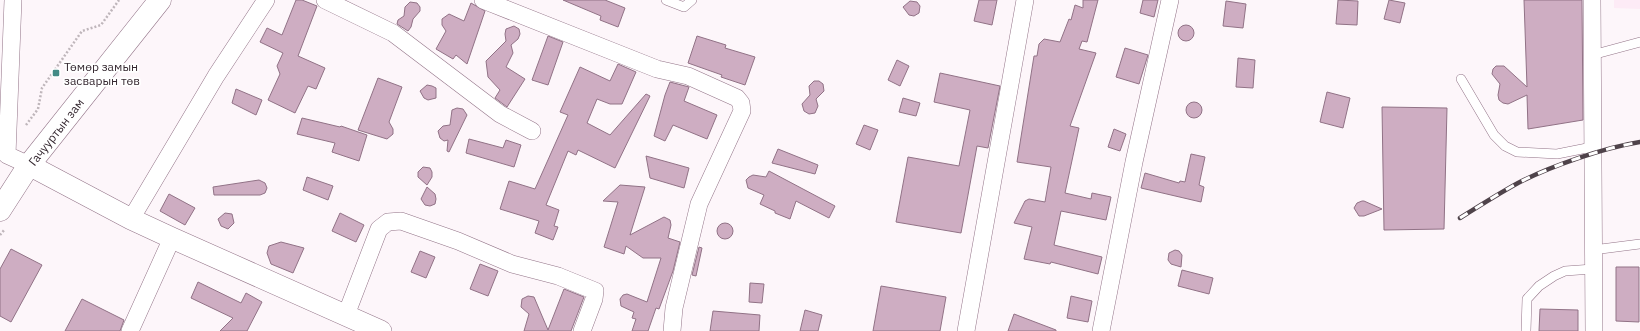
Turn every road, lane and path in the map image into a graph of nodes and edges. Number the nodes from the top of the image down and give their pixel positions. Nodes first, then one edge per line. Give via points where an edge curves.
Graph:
1 (13, 0) edge
2 (119, 0) edge
3 (160, 0) edge
4 (266, 0) edge
5 (325, 0) edge
6 (483, 0) edge
7 (666, 0) edge
8 (692, 0) edge
9 (1025, 0) edge
10 (1170, 0) edge
11 (1592, 0) edge
12 (1640, 42) edge
13 (1592, 54) junction
14 (1460, 80) dead end
15 (532, 132) dead end
16 (1592, 147) junction
17 (4, 154) edge
18 (29, 165) junction
19 (0, 210) edge
20 (131, 219) junction
21 (172, 238) junction
22 (1640, 244) edge
23 (1593, 250) junction
24 (1593, 269) junction
25 (346, 316) junction
26 (130, 331) edge
27 (381, 331) edge
28 (582, 331) edge
29 (672, 331) edge
30 (966, 331) edge
31 (1101, 331) edge
32 (1526, 331) edge
33 (1594, 331) edge

1 - 17 street
2 - 17 path via 101,25 82,31 42,88 38,109
3 - 18 highway, Гачууртын зам
4 - 20 street via 216,76
5 - 15 street via 392,33 500,114
6 - 29 street via 657,70 688,76 736,98 741,103 742,112 699,204 674,308
7 - 8 lane via 684,7
9 - 30 street
10 - 31 street via 1134,162
11 - 13 street
12 - 13 lane
13 - 16 street
14 - 16 lane via 1494,135 1505,146 1517,152 1557,154
16 - 23 street
17 - 18 street
18 - 19 highway, Гачууртын зам
18 - 20 street
20 - 21 street
21 - 25 street
21 - 26 street
22 - 23 lane
23 - 24 street
24 - 32 lane via 1566,271 1539,286 1527,299
24 - 33 street
25 - 27 street
25 - 28 street via 379,229 388,222 401,221 512,264 558,276 595,291

